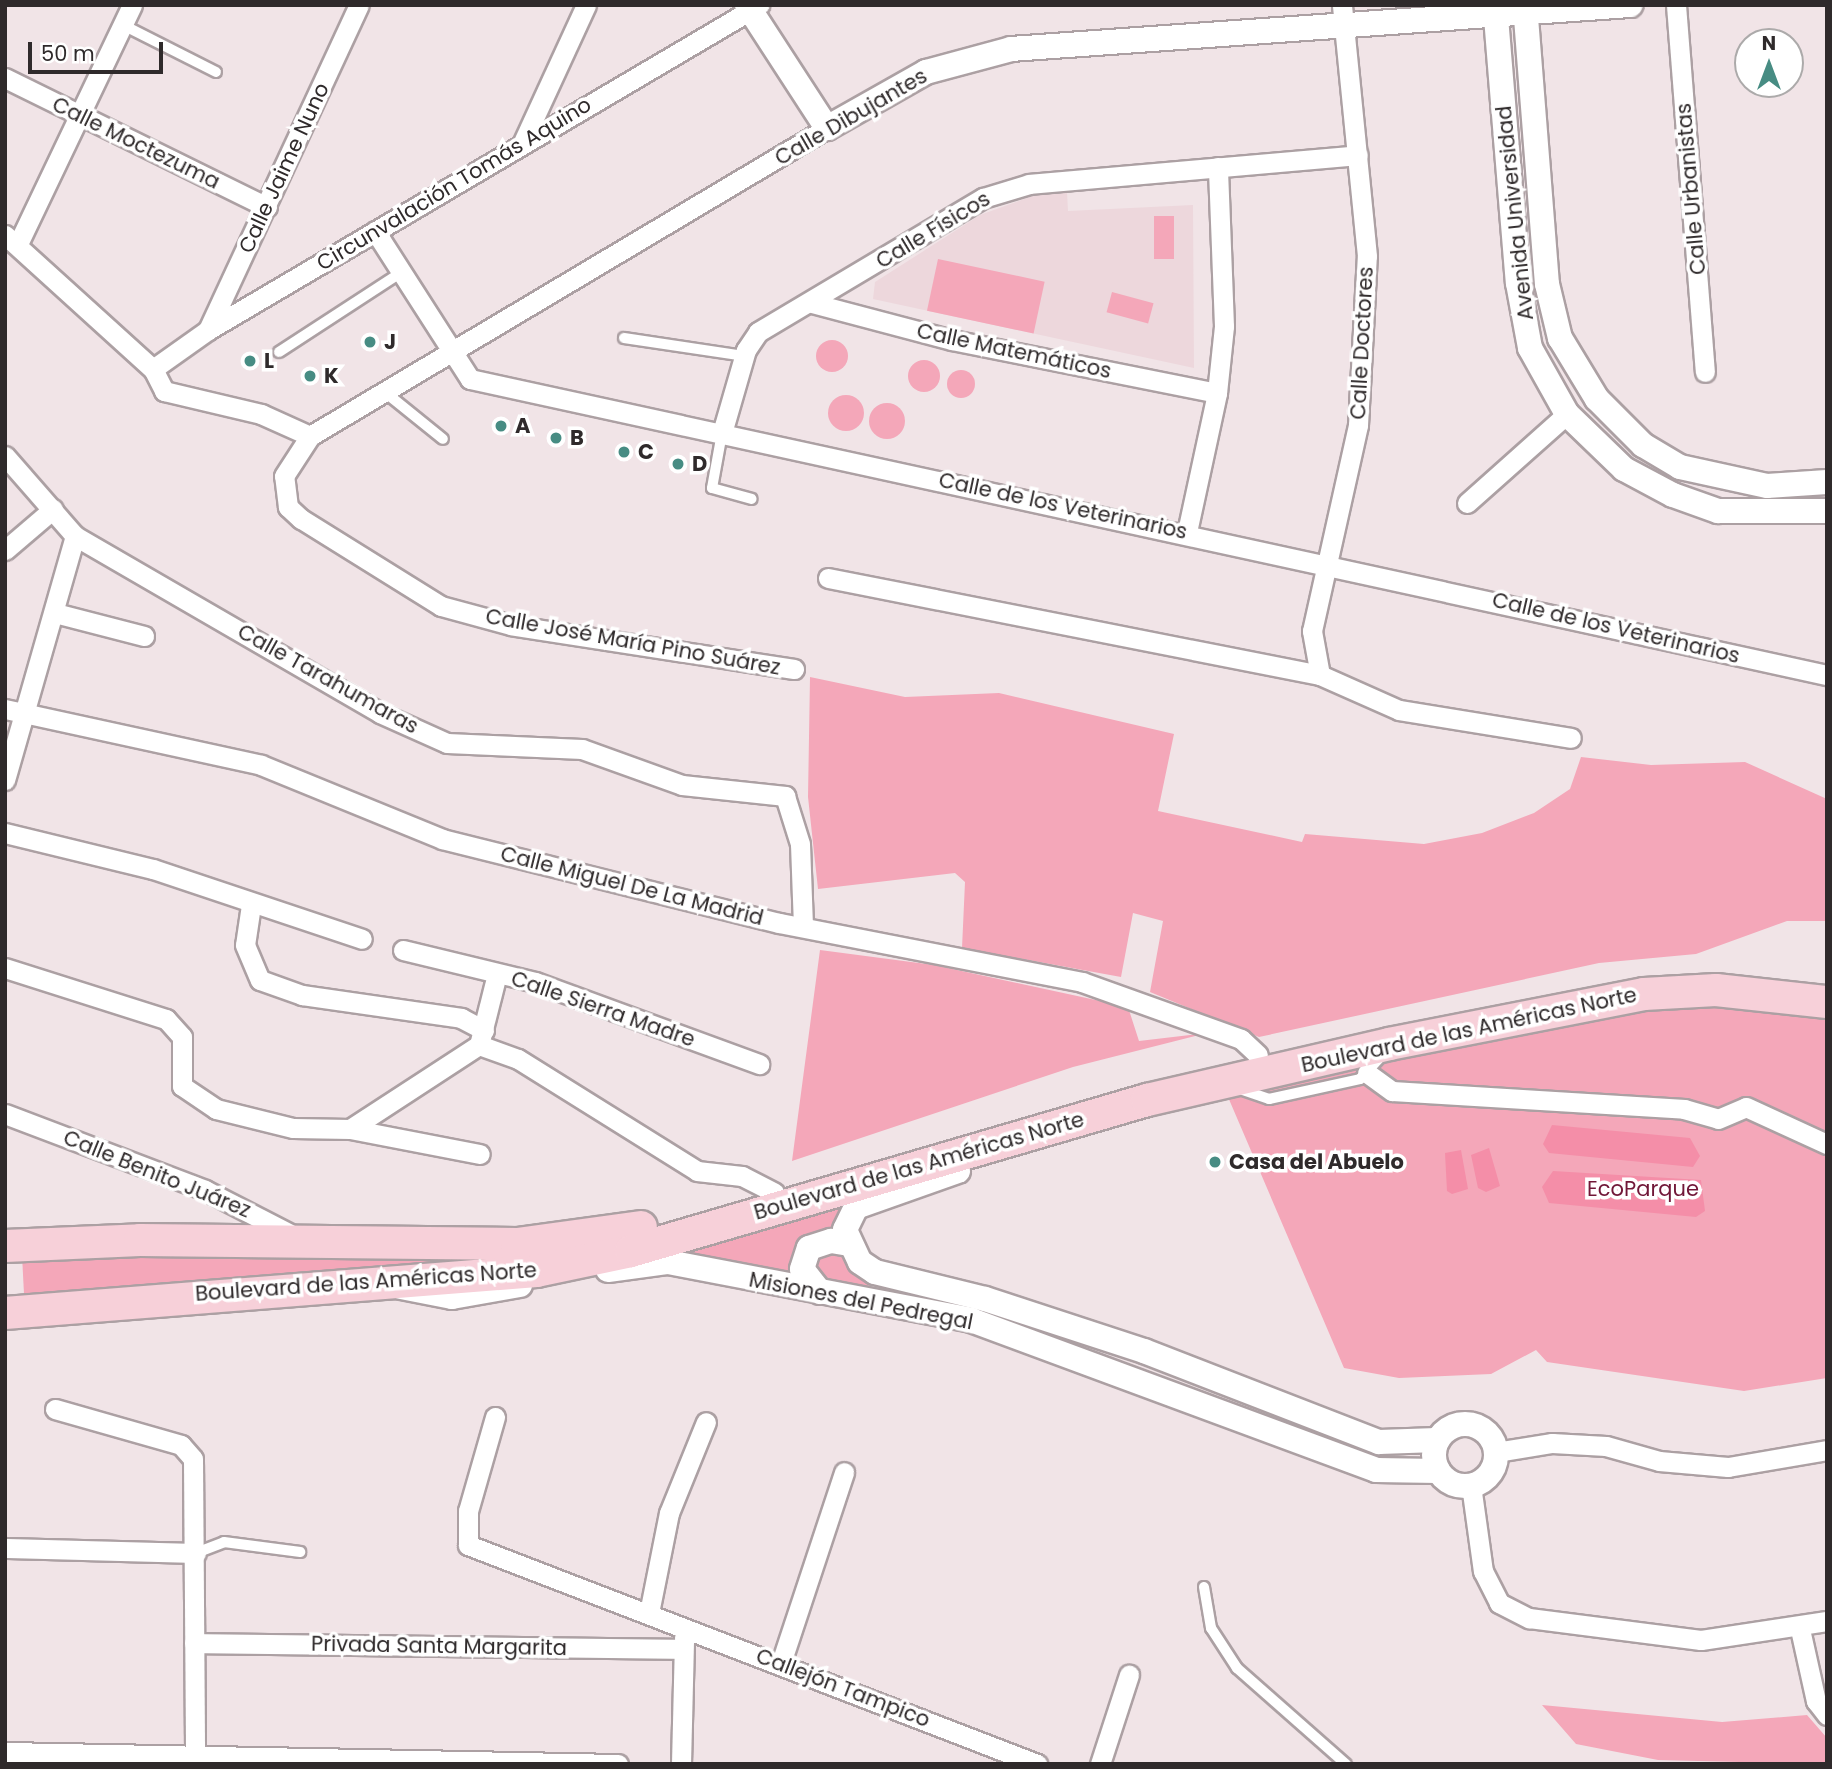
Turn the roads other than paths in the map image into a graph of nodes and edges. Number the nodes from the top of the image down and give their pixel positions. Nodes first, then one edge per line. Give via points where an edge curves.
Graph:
1 (132, 5) edge
2 (359, 5) edge
3 (586, 5) edge
4 (1630, 5) edge
5 (1676, 5) edge
6 (753, 6) edge
7 (1525, 10) edge
8 (1496, 11) edge
9 (1343, 16) edge
10 (123, 25) junction
11 (216, 72) dead end
12 (5, 78) edge
13 (80, 117) junction
14 (827, 128) junction
15 (523, 142) junction
16 (1358, 155) junction
17 (1218, 167) junction
18 (267, 207) junction
19 (375, 231) junction
20 (11, 239) edge
21 (400, 273) junction
22 (812, 303) junction
23 (208, 330) junction
24 (624, 338) dead end
25 (279, 352) dead end
26 (452, 355) junction
27 (744, 356) junction
28 (153, 369) junction
29 (1705, 372) dead end
30 (386, 393) junction
31 (1217, 393) junction
32 (1567, 414) junction
33 (722, 433) junction
34 (310, 436) junction
35 (443, 439) dead end
36 (5, 456) edge
37 (1827, 482) edge
38 (752, 499) dead end
39 (1467, 503) dead end
40 (53, 509) junction
41 (1827, 511) edge
42 (1187, 532) junction
43 (75, 536) junction
44 (5, 550) edge
45 (1329, 563) junction
46 (828, 578) dead end
47 (55, 613) junction
48 (144, 636) dead end
49 (794, 669) dead end
50 (1320, 675) junction
51 (1827, 676) edge
52 (5, 709) edge
53 (25, 713) junction
54 (1571, 738) dead end
55 (5, 780) edge
56 (5, 820) edge
57 (13, 834) edge
58 (251, 905) junction
59 (803, 924) junction
60 (362, 939) dead end
61 (404, 950) dead end
62 (5, 968) edge
63 (497, 974) junction
64 (1827, 983) edge
65 (1827, 1002) edge
66 (482, 1037) junction
67 (1389, 1044) junction
68 (1258, 1055) junction
69 (759, 1063) dead end
70 (1367, 1073) junction
71 (1224, 1081) junction
72 (1147, 1100) junction
73 (5, 1114) edge
74 (350, 1129) junction
75 (1827, 1144) edge
76 (480, 1154) dead end
77 (774, 1192) junction
78 (305, 1242) junction
79 (849, 1244) junction
80 (5, 1246) edge
81 (390, 1284) junction
82 (820, 1292) junction
83 (5, 1313) edge
84 (1144, 1350) junction
85 (1133, 1380) junction
86 (55, 1409) dead end
87 (495, 1417) dead end
88 (706, 1422) dead end
89 (1437, 1440) junction
90 (1827, 1450) edge
91 (1496, 1452) junction
92 (1438, 1471) junction
93 (844, 1472) dead end
94 (1471, 1485) junction
95 (5, 1548) edge
96 (300, 1552) dead end
97 (196, 1553) junction
98 (1205, 1587) dead end
99 (649, 1614) junction
100 (1827, 1621) edge
101 (685, 1626) junction
102 (1800, 1629) junction
103 (194, 1643) junction
104 (683, 1649) junction
105 (781, 1663) junction
106 (1129, 1675) dead end
107 (1827, 1715) edge
108 (5, 1752) edge
109 (195, 1761) edge
110 (618, 1764) edge
111 (681, 1764) edge
112 (1037, 1764) edge
113 (1101, 1764) edge
114 (1346, 1764) edge

1 - 10 street
2 - 18 street, Calle Jaime Nuno
3 - 15 street
4 - 7 street, Calle Dibujantes
5 - 29 street, Calle Urbanistas
6 - 14 street
6 - 15 street, Circunvalación Tomás Aquino
7 - 8 street, Calle Dibujantes
7 - 37 street, Avenida Universidad via 1547,284 1560,338 1597,399 1643,445 1679,467 1745,483
8 - 9 street, Calle Dibujantes
8 - 32 street, Avenida Universidad via 1518,282 1530,348
9 - 14 street, Calle Dibujantes via 1012,49 926,72
9 - 16 street, Calle Doctores
10 - 11 lane
10 - 13 street
12 - 13 street, Calle Moctezuma
13 - 18 street, Calle Moctezuma
13 - 20 street
14 - 26 street, Calle Dibujantes
15 - 19 street, Circunvalación Tomás Aquino
16 - 17 street, Calle Físicos
16 - 45 street, Calle Doctores via 1367,256 1358,425
17 - 22 street, Calle Físicos via 1004,190
17 - 31 street via 1224,326
18 - 23 street, Calle Jaime Nuno
19 - 21 street, Calle de los Veterinarios
19 - 23 street, Circunvalación Tomás Aquino
20 - 28 street
21 - 25 lane
21 - 26 street, Calle de los Veterinarios
22 - 27 street, Calle Físicos via 758,331
22 - 31 street, Calle Matemáticos via 952,340
23 - 28 street, Circunvalación Tomás Aquino
24 - 27 lane
26 - 30 street, Calle Dibujantes
26 - 33 street, Calle de los Veterinarios via 470,379
27 - 33 street, Calle Físicos
28 - 34 street via 164,391 261,414
30 - 34 street, Calle Dibujantes
30 - 35 lane
31 - 42 street
32 - 39 street
32 - 41 street, Avenida Universidad via 1624,469 1673,495 1718,511
33 - 38 lane via 712,488
33 - 42 street, Calle de los Veterinarios
34 - 49 street, Calle José María Pino Suárez via 284,476 288,507 371,567 441,606 511,625
36 - 40 street, Calle Tarahumaras
40 - 43 street, Calle Tarahumaras
40 - 44 street
42 - 45 street, Calle de los Veterinarios
43 - 47 street
43 - 59 street, Calle Tarahumaras via 380,713 446,743 582,749 682,785 785,796 800,845
45 - 50 street, Calle Doctores via 1312,631
45 - 51 street, Calle de los Veterinarios
46 - 50 street
47 - 48 street
47 - 53 street
50 - 54 street via 1399,710
52 - 53 street, Calle Miguel De La Madrid
53 - 55 street
53 - 59 street, Calle Miguel De La Madrid via 261,765 442,839
56 - 57 street
57 - 58 street via 153,869
58 - 60 street
58 - 66 street via 245,946 260,980 302,995 461,1018
59 - 68 street, Calle Miguel De La Madrid via 1082,982 1241,1039
61 - 63 street, Calle Sierra Madre
62 - 74 street via 166,1019 182,1037 182,1086 216,1109 293,1128
63 - 66 street
63 - 69 street, Calle Sierra Madre
64 - 68 main road, Boulevard de las Américas Norte via 1732,970 1626,977
65 - 67 main road, Boulevard de las Américas Norte via 1716,990 1644,993
66 - 74 street
66 - 77 street via 697,1171 742,1176
67 - 70 lane
67 - 71 main road, Boulevard de las Américas Norte
68 - 77 main road, Boulevard de las Américas Norte via 1029,1111
70 - 71 lane via 1269,1099
70 - 75 street via 1392,1091 1684,1109 1718,1119 1746,1107
71 - 72 main road, Boulevard de las Américas Norte
72 - 79 street via 1114,1123 867,1199 848,1217
72 - 81 main road, Boulevard de las Américas Norte via 606,1257 482,1278
73 - 78 street, Calle Benito Juárez via 205,1190
74 - 76 street
77 - 78 main road, Boulevard de las Américas Norte via 633,1229 557,1242
78 - 80 main road, Boulevard de las Américas Norte
79 - 82 street via 831,1241 809,1248 802,1269
79 - 84 street, Misiones del Pedregal via 875,1272 985,1298
81 - 82 street, Misiones del Pedregal via 452,1297 668,1262
81 - 83 main road, Boulevard de las Américas Norte
82 - 85 street, Misiones del Pedregal via 971,1321
84 - 85 street
84 - 89 street, Misiones del Pedregal via 1379,1442
85 - 92 street, Misiones del Pedregal via 1376,1469
86 - 97 street via 188,1450 196,1469
87 - 99 street, Callejón Tampico via 464,1541
88 - 99 street via 669,1513
89 - 91 street via 1452,1427 1471,1425 1488,1434
89 - 92 street
90 - 91 street via 1728,1467 1659,1461 1606,1446 1552,1443
91 - 94 street via 1487,1477
92 - 94 street via 1452,1483
93 - 105 street
94 - 102 street via 1483,1571 1499,1603 1529,1618 1701,1640
95 - 97 street
96 - 97 lane via 224,1542
97 - 103 street
98 - 114 lane via 1210,1628 1237,1668
99 - 101 street, Callejón Tampico
100 - 102 street
101 - 104 street
101 - 105 street, Callejón Tampico
102 - 107 street via 1816,1701
103 - 104 street, Privada Santa Margarita
103 - 109 street
104 - 111 street
105 - 112 street, Callejón Tampico
106 - 113 street
108 - 109 street
109 - 110 street

